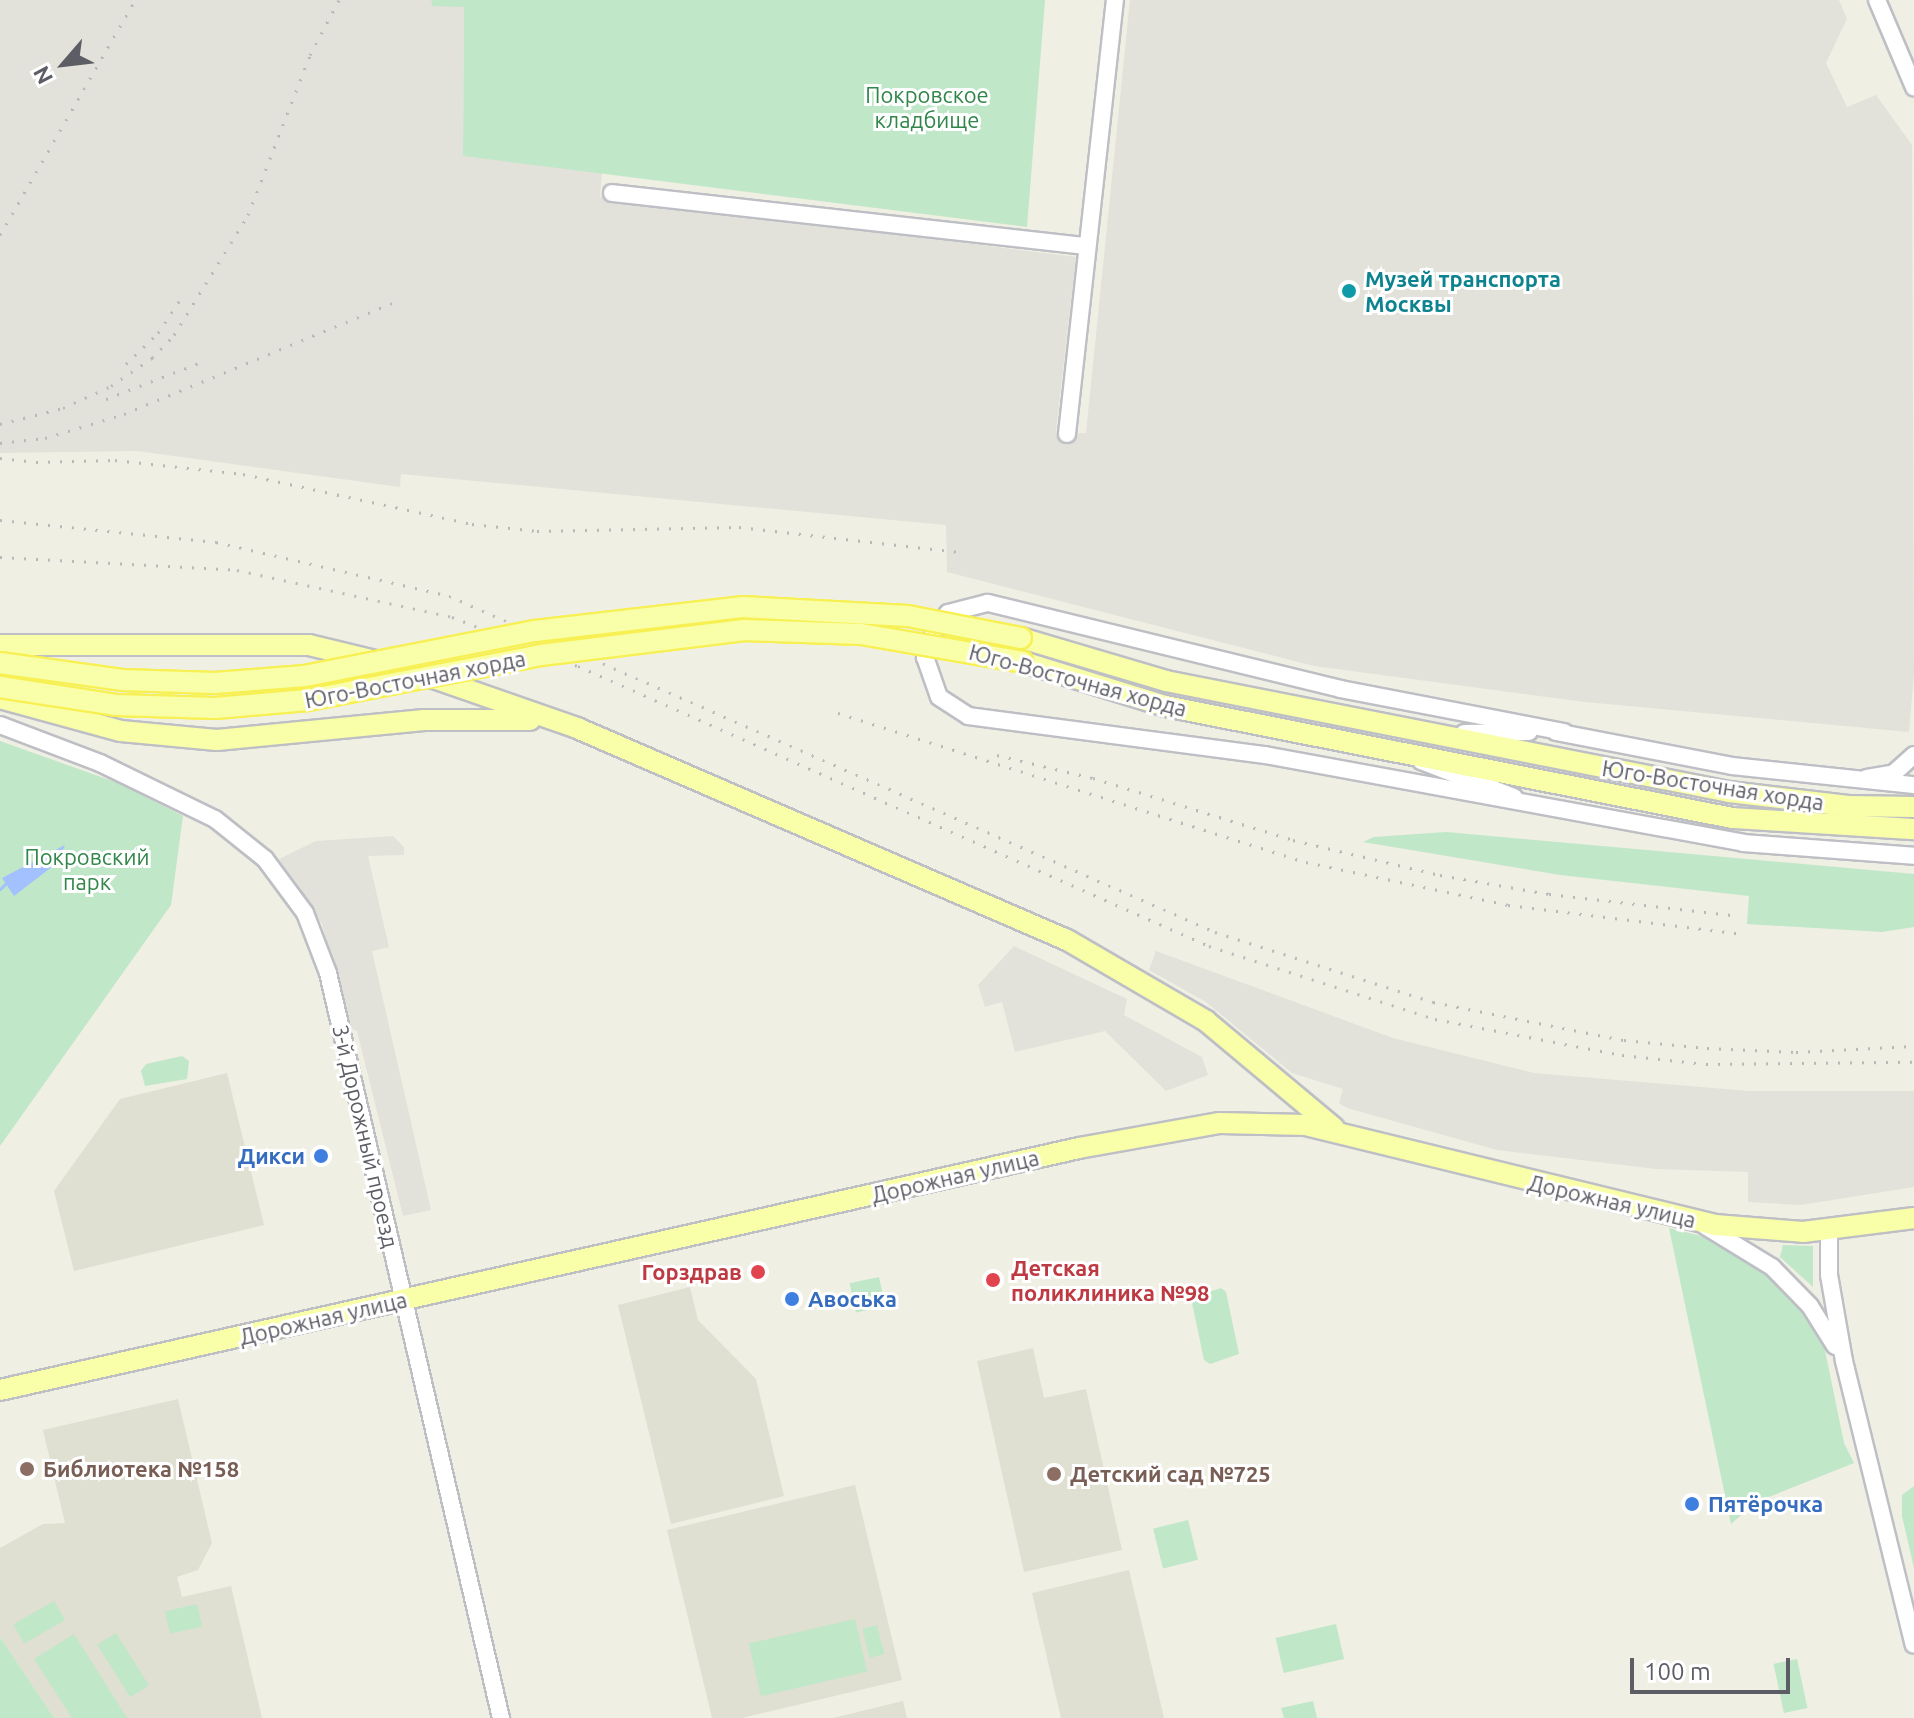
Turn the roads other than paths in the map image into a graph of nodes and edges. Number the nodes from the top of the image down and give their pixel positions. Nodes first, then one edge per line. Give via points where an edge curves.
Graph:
1 (1115, 0) edge
2 (1877, 0) edge
3 (1914, 87) edge
4 (612, 193) dead end
5 (1087, 246) junction
6 (1067, 434) dead end
7 (0, 645) edge
8 (0, 663) edge
9 (0, 687) edge
10 (0, 698) edge
11 (0, 725) edge
12 (577, 728) junction
13 (1412, 728) junction
14 (1564, 732) junction
15 (1408, 755) junction
16 (1914, 755) edge
17 (1835, 778) junction
18 (1914, 785) edge
19 (1914, 807) edge
20 (1542, 810) junction
21 (1914, 829) edge
22 (1914, 848) edge
23 (1872, 856) junction
24 (1914, 856) edge
25 (1288, 1091) junction
26 (1278, 1122) junction
27 (1305, 1125) junction
28 (1346, 1135) junction
29 (1914, 1218) edge
30 (1692, 1221) junction
31 (1829, 1231) junction
32 (404, 1300) junction
33 (1844, 1361) junction
34 (0, 1390) edge
35 (1914, 1645) edge
36 (501, 1718) edge

1 - 5 street
2 - 3 street
4 - 5 street
5 - 6 street
7 - 12 main road via 309,645 405,668
8 - 13 main road, Юго-Восточная хорда, bridge via 122,680 230,682 305,676 535,631 742,607 908,616 1021,638 1166,681
9 - 15 main road, Юго-Восточная хорда, bridge via 116,705 215,708 308,700 541,655 744,630 861,634 1023,662 1165,706
10 - 12 main road via 121,731 217,740 471,718 514,718
11 - 32 street, 3-й Дорожный проезд via 100,763 215,819 265,859 291,891 328,973
12 - 25 main road via 1067,940 1206,1021
13 - 14 street via 1472,734
13 - 19 main road, Юго-Восточная хорда via 1729,792 1848,806
14 - 17 street via 1732,766
14 - 20 street via 1341,689 987,603 948,613 925,657 939,697 968,716 1265,755
15 - 20 street
15 - 21 main road, Юго-Восточная хорда via 1732,818
16 - 17 street via 1894,773
17 - 18 street
20 - 23 street via 1743,843
22 - 23 street
23 - 24 street
25 - 26 main road via 1289,1115
25 - 27 main road
25 - 28 main road
26 - 27 main road, Дорожная улица
26 - 32 main road, Дорожная улица via 1152,1132
27 - 28 main road, Дорожная улица
28 - 30 main road, Дорожная улица
29 - 31 main road, Дорожная улица
30 - 31 main road, Дорожная улица via 1759,1230
30 - 33 street via 1744,1246 1772,1267 1810,1306
31 - 33 street via 1829,1275
32 - 34 main road, Дорожная улица
32 - 36 street, 3-й Дорожный проезд
33 - 35 street

